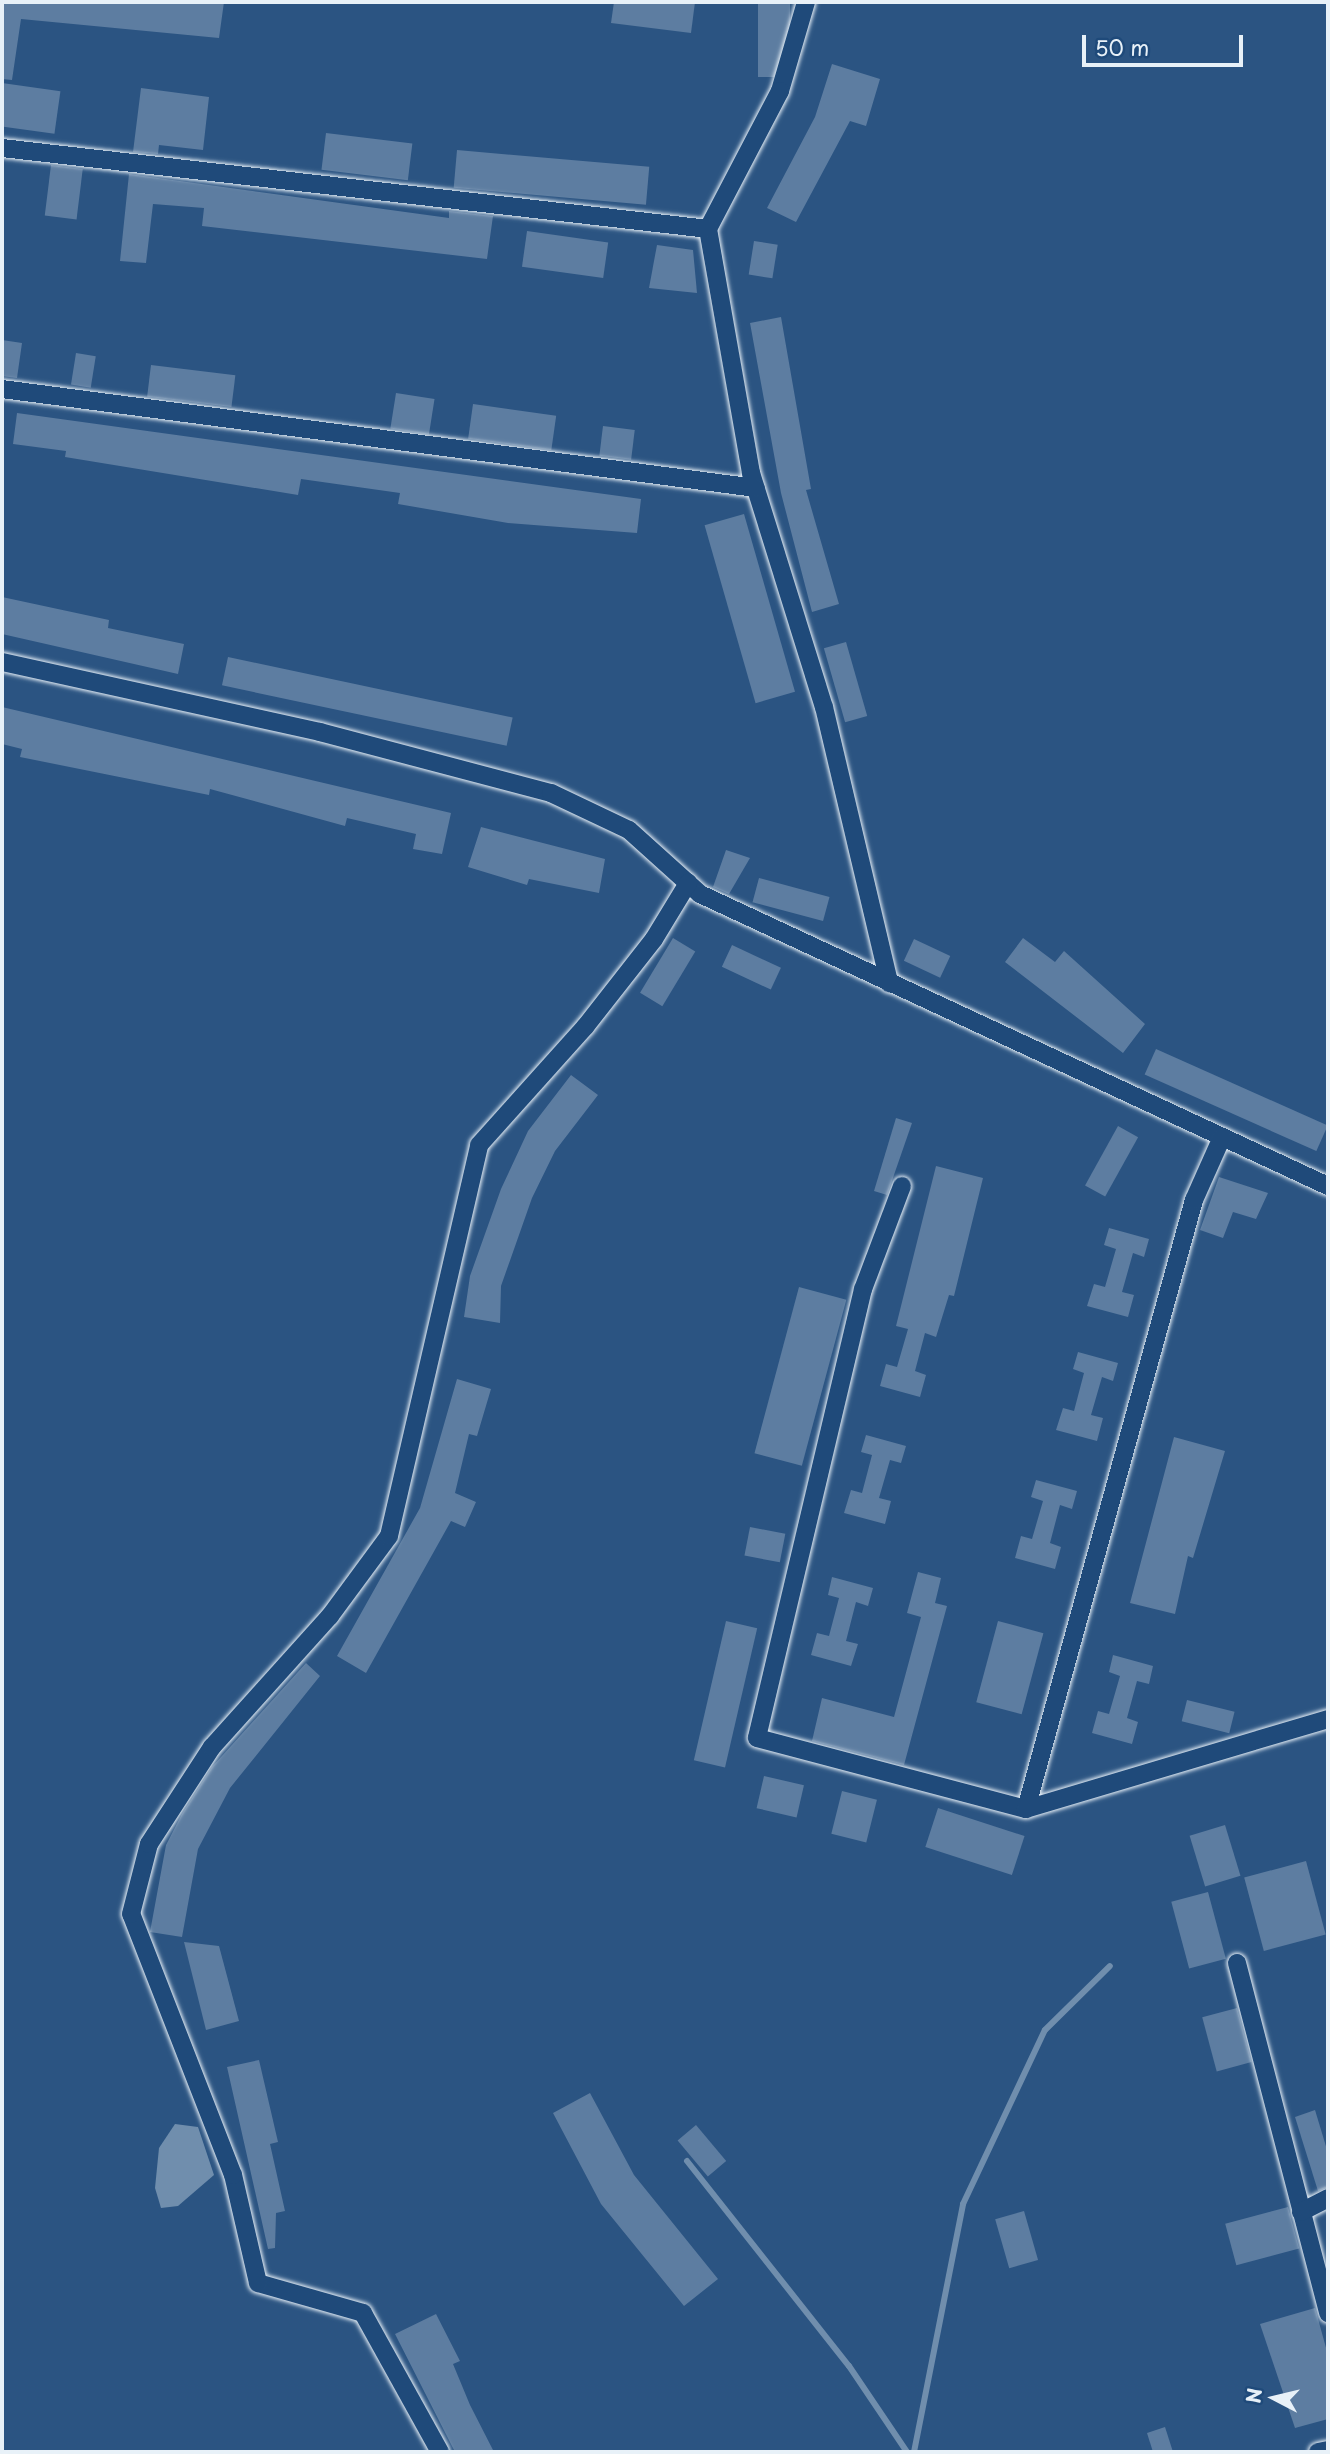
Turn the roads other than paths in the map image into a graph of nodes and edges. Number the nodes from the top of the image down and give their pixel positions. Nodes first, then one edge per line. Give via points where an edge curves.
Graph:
1 (806, 2) edge
2 (2, 148) edge
3 (708, 229) junction
4 (2, 389) edge
5 (756, 488) junction
6 (2, 662) edge
7 (688, 883) junction
8 (889, 983) junction
9 (1222, 1137) junction
10 (902, 1186) dead end
11 (1328, 1186) edge
12 (1328, 1719) edge
13 (1026, 1809) junction
14 (1237, 1964) dead end
15 (1328, 2197) edge
16 (1301, 2212) junction
17 (1328, 2313) edge
18 (1328, 2450) edge
19 (440, 2452) edge
20 (1318, 2452) edge

1 - 3 street via 780,91
2 - 3 street
3 - 5 street
4 - 5 street
5 - 8 street via 824,707
6 - 7 street via 320,732 551,793 629,830
7 - 8 street via 699,894
7 - 19 street via 654,939 585,1027 479,1145 389,1536 330,1616 212,1747 149,1844 131,1914 233,2175 258,2283 363,2313
8 - 9 street
9 - 11 street
9 - 13 street via 1194,1200
10 - 13 street via 863,1289 757,1738
12 - 13 street
14 - 16 street
15 - 16 street
16 - 17 street
18 - 20 street

